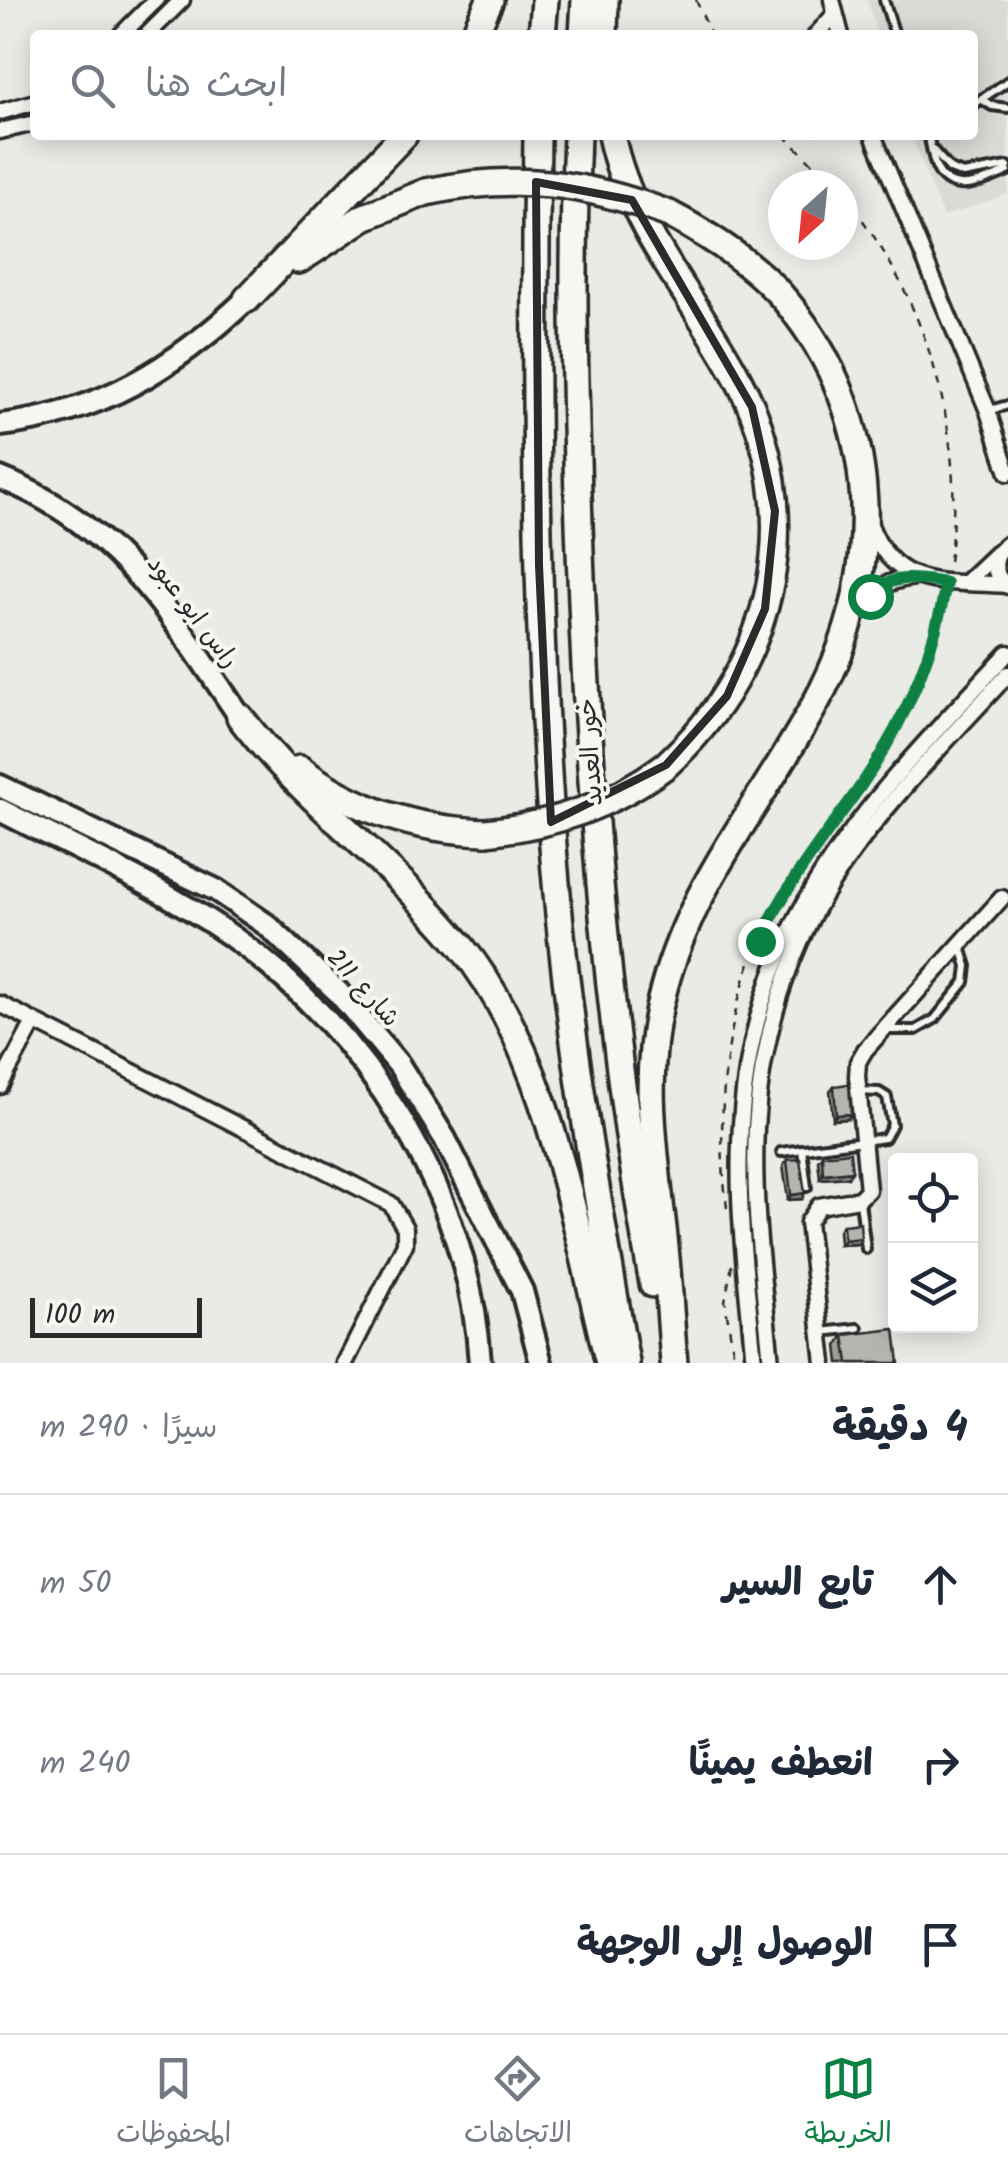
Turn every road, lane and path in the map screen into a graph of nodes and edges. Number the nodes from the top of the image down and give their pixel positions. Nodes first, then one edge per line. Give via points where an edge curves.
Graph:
1 (156, 0) edge
2 (182, 0) edge
3 (490, 0) edge
4 (545, 0) edge
5 (585, 0) edge
6 (606, 0) edge
7 (696, 0) edge
8 (884, 0) edge
9 (833, 7) edge
10 (127, 30) edge
11 (151, 30) edge
12 (476, 30) edge
13 (542, 30) edge
14 (582, 30) edge
15 (604, 30) edge
16 (709, 30) edge
17 (819, 30) edge
18 (893, 30) edge
19 (1008, 80) edge
20 (981, 99) junction
21 (978, 101) edge
22 (30, 103) edge
23 (1008, 108) edge
24 (0, 112) edge
25 (30, 124) edge
26 (0, 131) edge
27 (399, 140) edge
28 (537, 140) edge
29 (578, 140) edge
30 (614, 140) edge
31 (789, 140) edge
32 (875, 140) edge
33 (930, 140) edge
34 (933, 150) junction
35 (1008, 169) edge
36 (819, 170) edge
37 (858, 218) edge
38 (247, 300) junction
39 (1008, 406) edge
40 (988, 411) junction
41 (0, 425) edge
42 (1008, 473) edge
43 (0, 478) edge
44 (864, 510) junction
45 (1004, 545) edge
46 (915, 577) junction
47 (946, 583) junction
48 (965, 583) junction
49 (1007, 586) edge
50 (846, 635) junction
51 (1008, 652) edge
52 (1008, 674) edge
53 (240, 717) junction
54 (0, 786) edge
55 (0, 810) edge
56 (1005, 896) edge
57 (960, 943) junction
58 (0, 1004) edge
59 (34, 1022) junction
60 (883, 1030) junction
61 (0, 1086) edge
62 (858, 1091) junction
63 (865, 1142) junction
64 (802, 1150) junction
65 (781, 1152) dead end
66 (807, 1187) edge
67 (859, 1199) junction
68 (728, 1221) dead end
69 (866, 1249) dead end
70 (733, 1258) dead end
71 (858, 1328) dead end
72 (820, 1332) junction
73 (345, 1363) edge
74 (480, 1363) edge
75 (541, 1363) edge
76 (609, 1363) edge
77 (626, 1363) edge
78 (671, 1363) edge
79 (735, 1363) edge
80 (754, 1363) edge
81 (771, 1363) edge
82 (824, 1363) edge

1 - 10 street
2 - 11 street
3 - 12 highway
4 - 13 highway
5 - 14 highway
6 - 15 highway
7 - 16 path
8 - 18 lane
9 - 17 street
19 - 20 lane
20 - 21 lane
20 - 23 lane
22 - 24 street
25 - 26 street
27 - 38 highway
28 - 77 highway, خور العديد via 538,565 553,850
29 - 78 highway, خور العديد via 574,386 589,772 622,1084
30 - 53 highway, bridge via 643,224 736,374 764,442 775,511 772,576 756,640 727,696 689,744 626,793 572,817 486,832 424,826 375,812 312,778
31 - 36 path
32 - 40 street
33 - 34 lane
34 - 35 lane via 963,174
34 - 35 lane via 937,170 953,185
37 - 47 path via 896,275 937,378 952,460
38 - 41 main road via 152,376 81,409
38 - 44 highway, bridge via 332,236 426,192 520,180 609,193 669,214 746,263 777,292 828,363 846,402
39 - 40 lane
40 - 42 street
43 - 53 main road, راس ابو عبود via 72,516 134,570
44 - 46 street via 890,559
44 - 50 highway via 859,580
45 - 48 street
45 - 49 street via 995,569
46 - 47 street
46 - 50 street via 878,587
47 - 48 street
47 - 68 path via 907,706 867,776 788,884 749,970 724,1080
48 - 49 street
50 - 78 highway via 808,718 698,898 662,991 649,1104
51 - 80 street via 858,819 808,894 772,972 748,1062 740,1148
52 - 81 street via 838,873 784,986 768,1038 756,1128
53 - 76 highway via 269,756 434,917 500,1004 541,1098
54 - 75 main road, شارع 211 via 216,890 279,935 338,992 399,1065 445,1139 522,1291
55 - 74 main road, شارع 211 via 204,918 275,971 338,1034 390,1104 434,1182 468,1276
56 - 57 street
57 - 60 street
57 - 60 lane via 967,971 960,991 923,1028
58 - 59 street
59 - 61 street
59 - 73 street via 391,1204 405,1228 405,1244
60 - 62 street via 858,1062
62 - 63 street
62 - 63 lane via 882,1093 890,1104 890,1133
63 - 64 lane
63 - 67 street via 870,1184
64 - 65 lane
64 - 66 lane
67 - 69 lane
67 - 72 street via 825,1203 810,1216
70 - 79 path via 725,1300
71 - 72 lane
72 - 82 street

